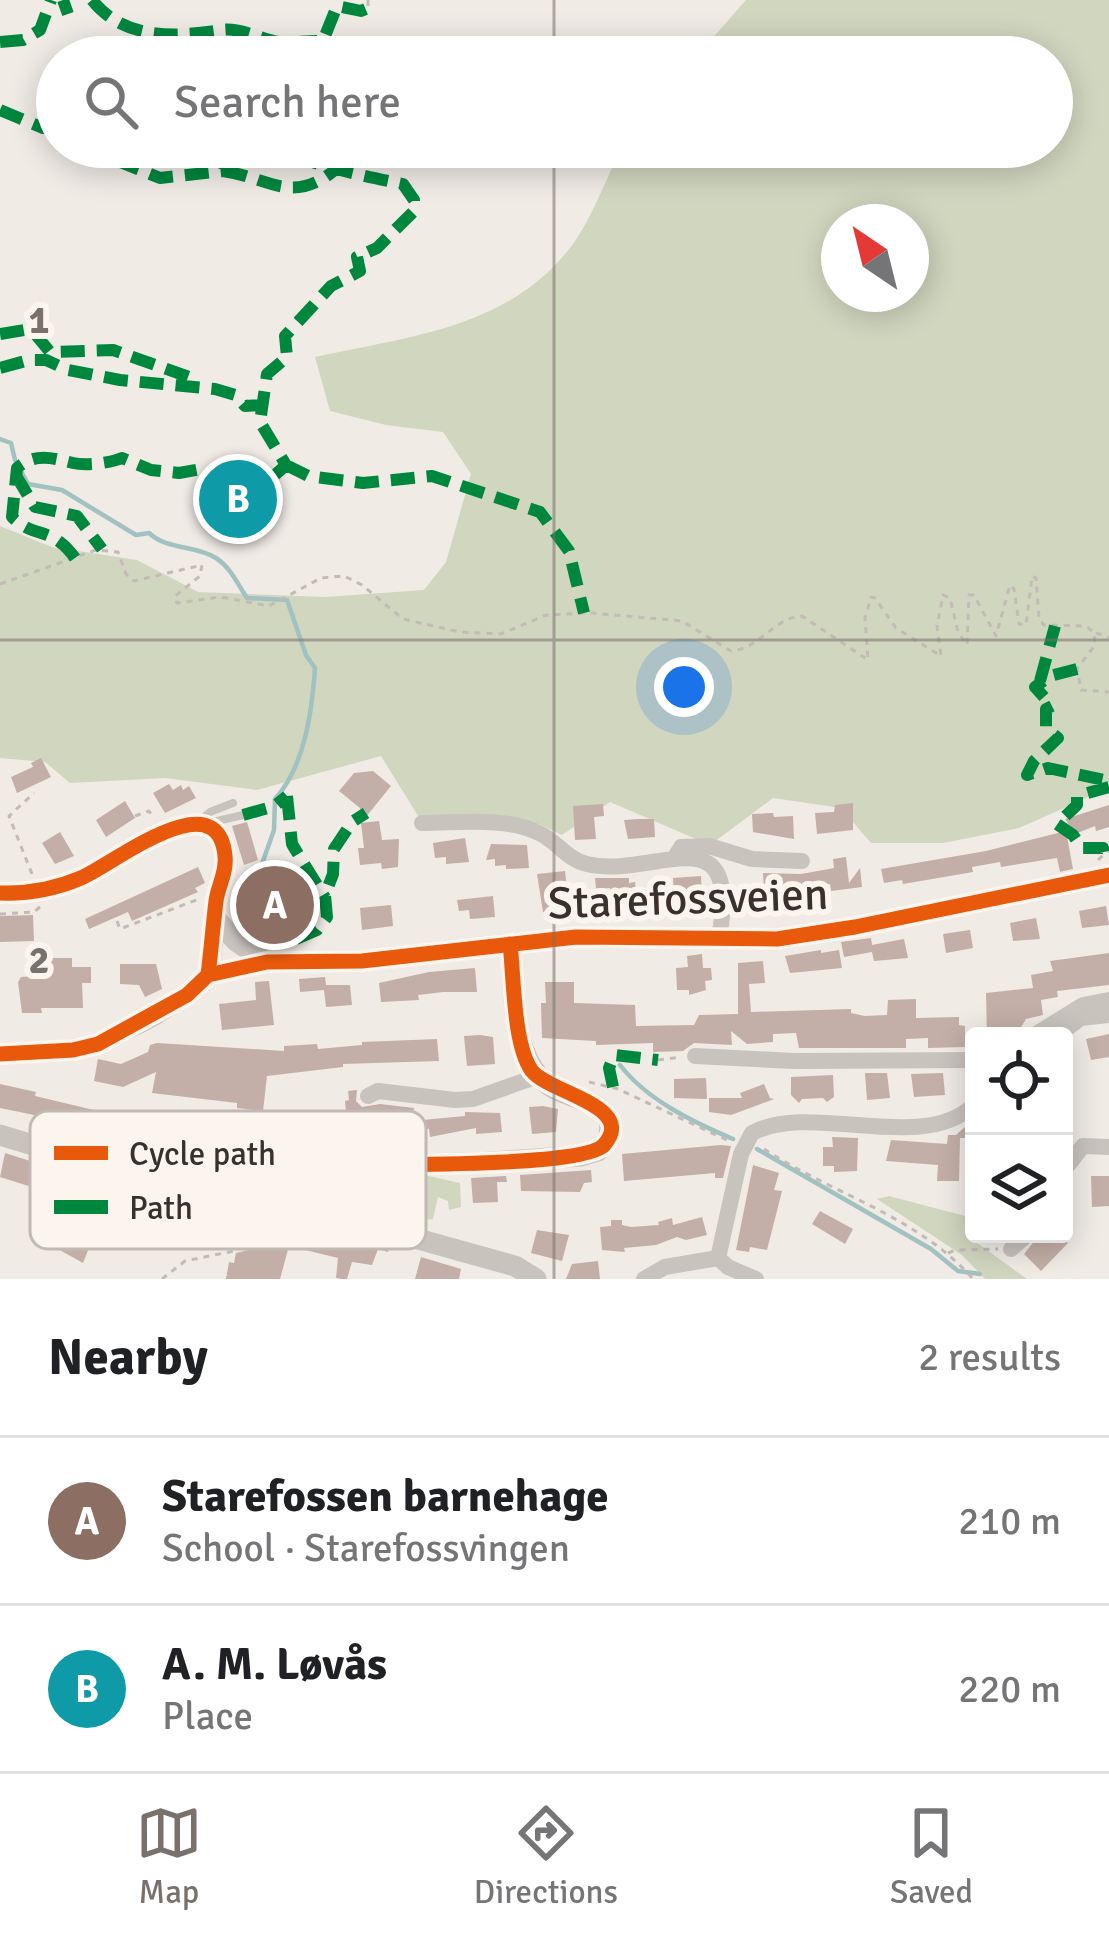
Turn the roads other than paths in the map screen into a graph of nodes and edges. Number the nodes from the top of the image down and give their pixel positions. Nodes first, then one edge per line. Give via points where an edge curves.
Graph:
1 (233, 803) dead end
2 (243, 814) dead end
3 (422, 823) dead end
4 (204, 827) junction
5 (675, 858) junction
6 (802, 861) dead end
7 (1109, 875) edge
8 (0, 893) edge
9 (216, 919) junction
10 (719, 938) junction
11 (510, 944) junction
12 (267, 962) junction
13 (208, 975) junction
14 (1109, 1000) edge
15 (1109, 1016) edge
16 (1048, 1027) edge
17 (1071, 1027) edge
18 (0, 1054) edge
19 (685, 1058) road end
20 (965, 1060) edge
21 (538, 1076) junction
22 (368, 1096) dead end
23 (965, 1114) edge
24 (0, 1135) edge
25 (30, 1144) edge
26 (1109, 1147) edge
27 (1073, 1159) edge
28 (426, 1164) edge
29 (426, 1241) edge
30 (1018, 1243) edge
31 (1011, 1249) road end
32 (718, 1258) junction
33 (536, 1279) edge
34 (644, 1279) edge
35 (755, 1279) edge

1 - 4 lane via 210,812
2 - 4 lane
3 - 5 street via 526,828 589,865
4 - 8 street via 169,830 60,886
4 - 9 street via 225,852
5 - 6 street via 695,845
5 - 10 street via 703,862 724,884
7 - 10 street, Starefossveien via 800,936
9 - 12 street
9 - 13 street
10 - 11 street, Starefossveien
11 - 12 street, Starefossveien via 362,961
11 - 21 street via 524,1054
12 - 13 street, Starefossveien
13 - 18 street, Starefossveien via 98,1044
14 - 16 street
15 - 17 street
19 - 20 street
21 - 22 street via 473,1099
21 - 28 street via 604,1111 609,1138 598,1150
23 - 32 street via 923,1127 762,1127 752,1133
24 - 25 street
26 - 27 street via 1083,1146
29 - 33 street
30 - 31 street
32 - 34 street
32 - 35 street

